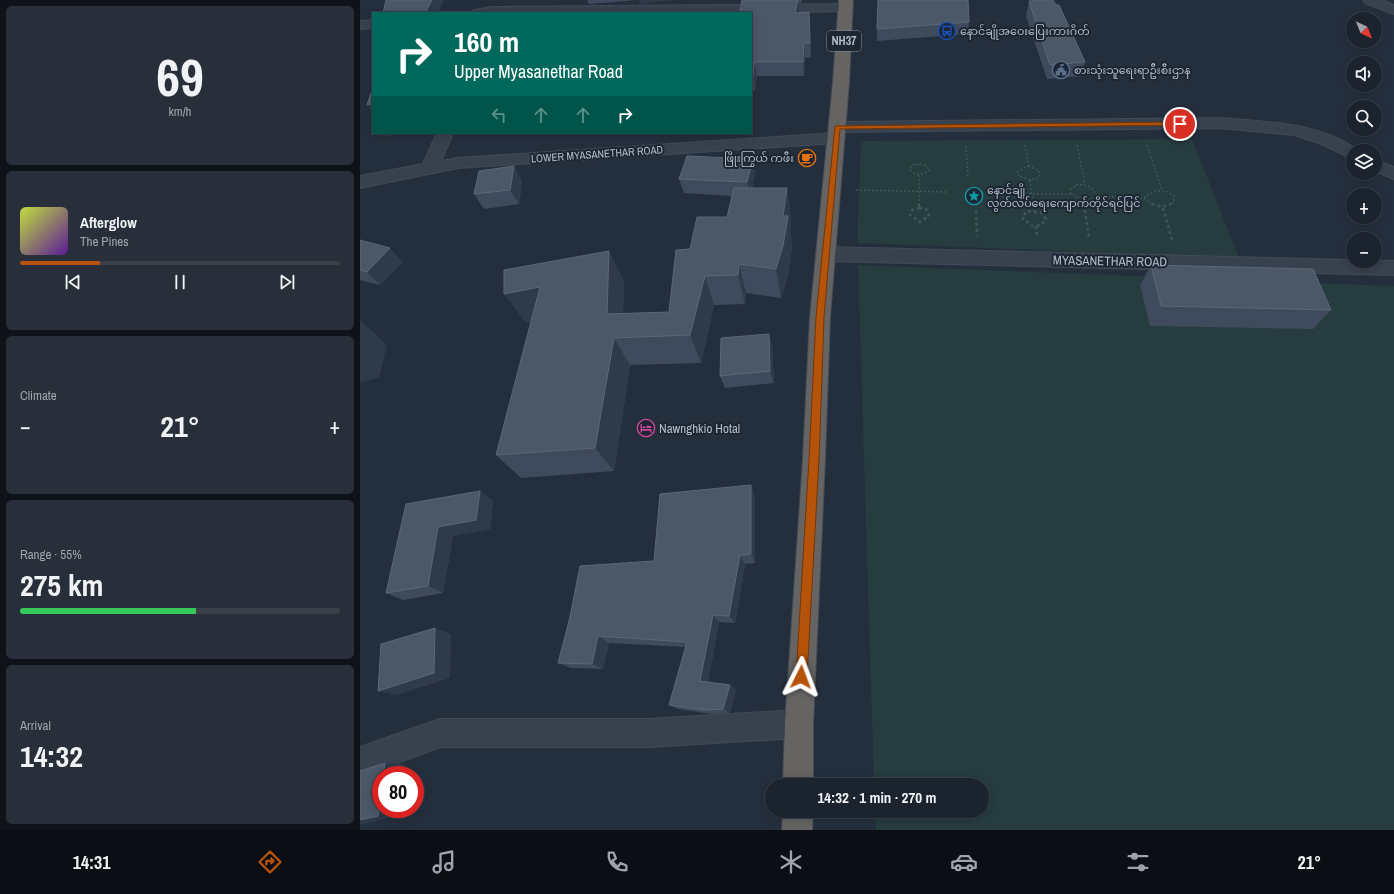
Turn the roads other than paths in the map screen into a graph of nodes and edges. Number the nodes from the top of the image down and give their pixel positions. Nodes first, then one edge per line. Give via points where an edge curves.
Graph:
1 (1370, 0) edge
2 (846, 4) edge
3 (495, 8) edge
4 (1394, 10) edge
5 (481, 12) edge
6 (372, 24) edge
7 (360, 25) edge
8 (836, 132) junction
9 (445, 134) edge
10 (1346, 150) edge
11 (430, 168) junction
12 (1382, 168) edge
13 (1394, 173) edge
14 (360, 182) edge
15 (825, 254) junction
16 (1394, 268) edge
17 (798, 724) junction
18 (360, 762) edge
19 (798, 778) edge
20 (798, 818) edge
21 (797, 830) edge

1 - 4 street
2 - 3 street
2 - 8 highway, NH37
3 - 5 street
6 - 7 street
8 - 10 street, LOWER MYASANETHAR ROAD via 964,126 1220,123 1295,130 1325,138
8 - 11 street, LOWER MYASANETHAR ROAD via 458,163
8 - 15 highway, NH37
9 - 11 street
11 - 14 street, LOWER MYASANETHAR ROAD
12 - 13 street
15 - 16 street, MYASANETHAR ROAD
15 - 17 highway, NH37
17 - 18 street via 650,732 440,733
17 - 19 highway, NH37
20 - 21 highway

